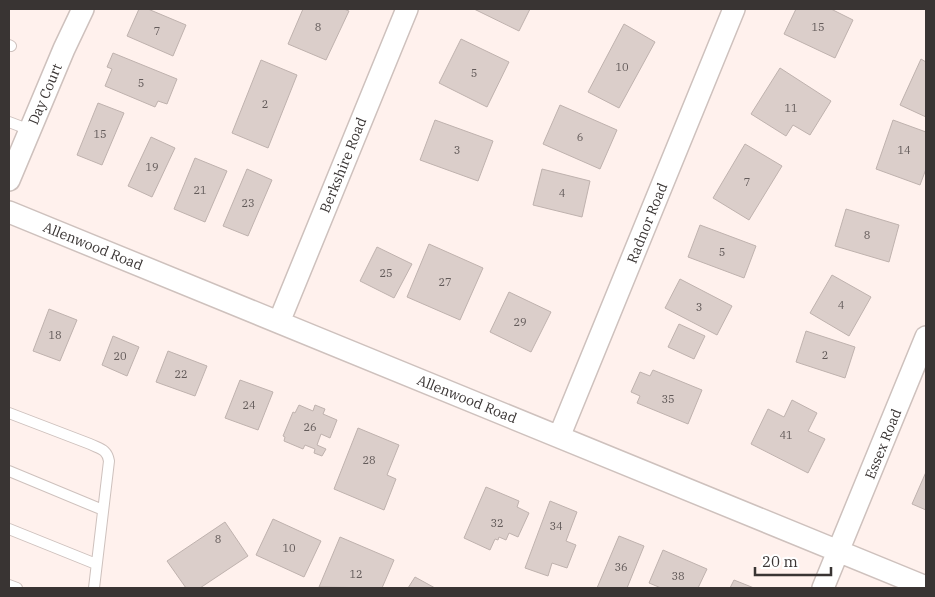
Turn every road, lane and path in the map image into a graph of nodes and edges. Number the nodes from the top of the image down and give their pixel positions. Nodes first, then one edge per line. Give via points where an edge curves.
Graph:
1 (407, 9) edge
2 (734, 9) edge
3 (78, 10) edge
4 (9, 122) edge
5 (30, 130) junction
6 (9, 180) edge
7 (9, 212) edge
8 (279, 322) junction
9 (926, 337) edge
10 (9, 414) edge
11 (559, 437) junction
12 (9, 471) edge
13 (103, 510) junction
14 (9, 529) edge
15 (839, 551) junction
16 (96, 564) junction
17 (9, 585) edge
18 (926, 586) edge
19 (17, 588) edge
20 (94, 588) edge
21 (824, 588) edge

1 - 8 street, Berkshire Road
2 - 11 street, Radnor Road
3 - 5 street, Day Court
4 - 5 lane
5 - 6 street, Day Court
7 - 8 street, Allenwood Road
8 - 11 street, Allenwood Road
9 - 15 street, Essex Road
10 - 13 lane via 103,450 108,455
11 - 15 street, Allenwood Road
12 - 13 lane
13 - 16 lane
14 - 16 lane
15 - 18 street, Allenwood Road
15 - 21 street, Essex Road
16 - 20 lane
17 - 19 lane

